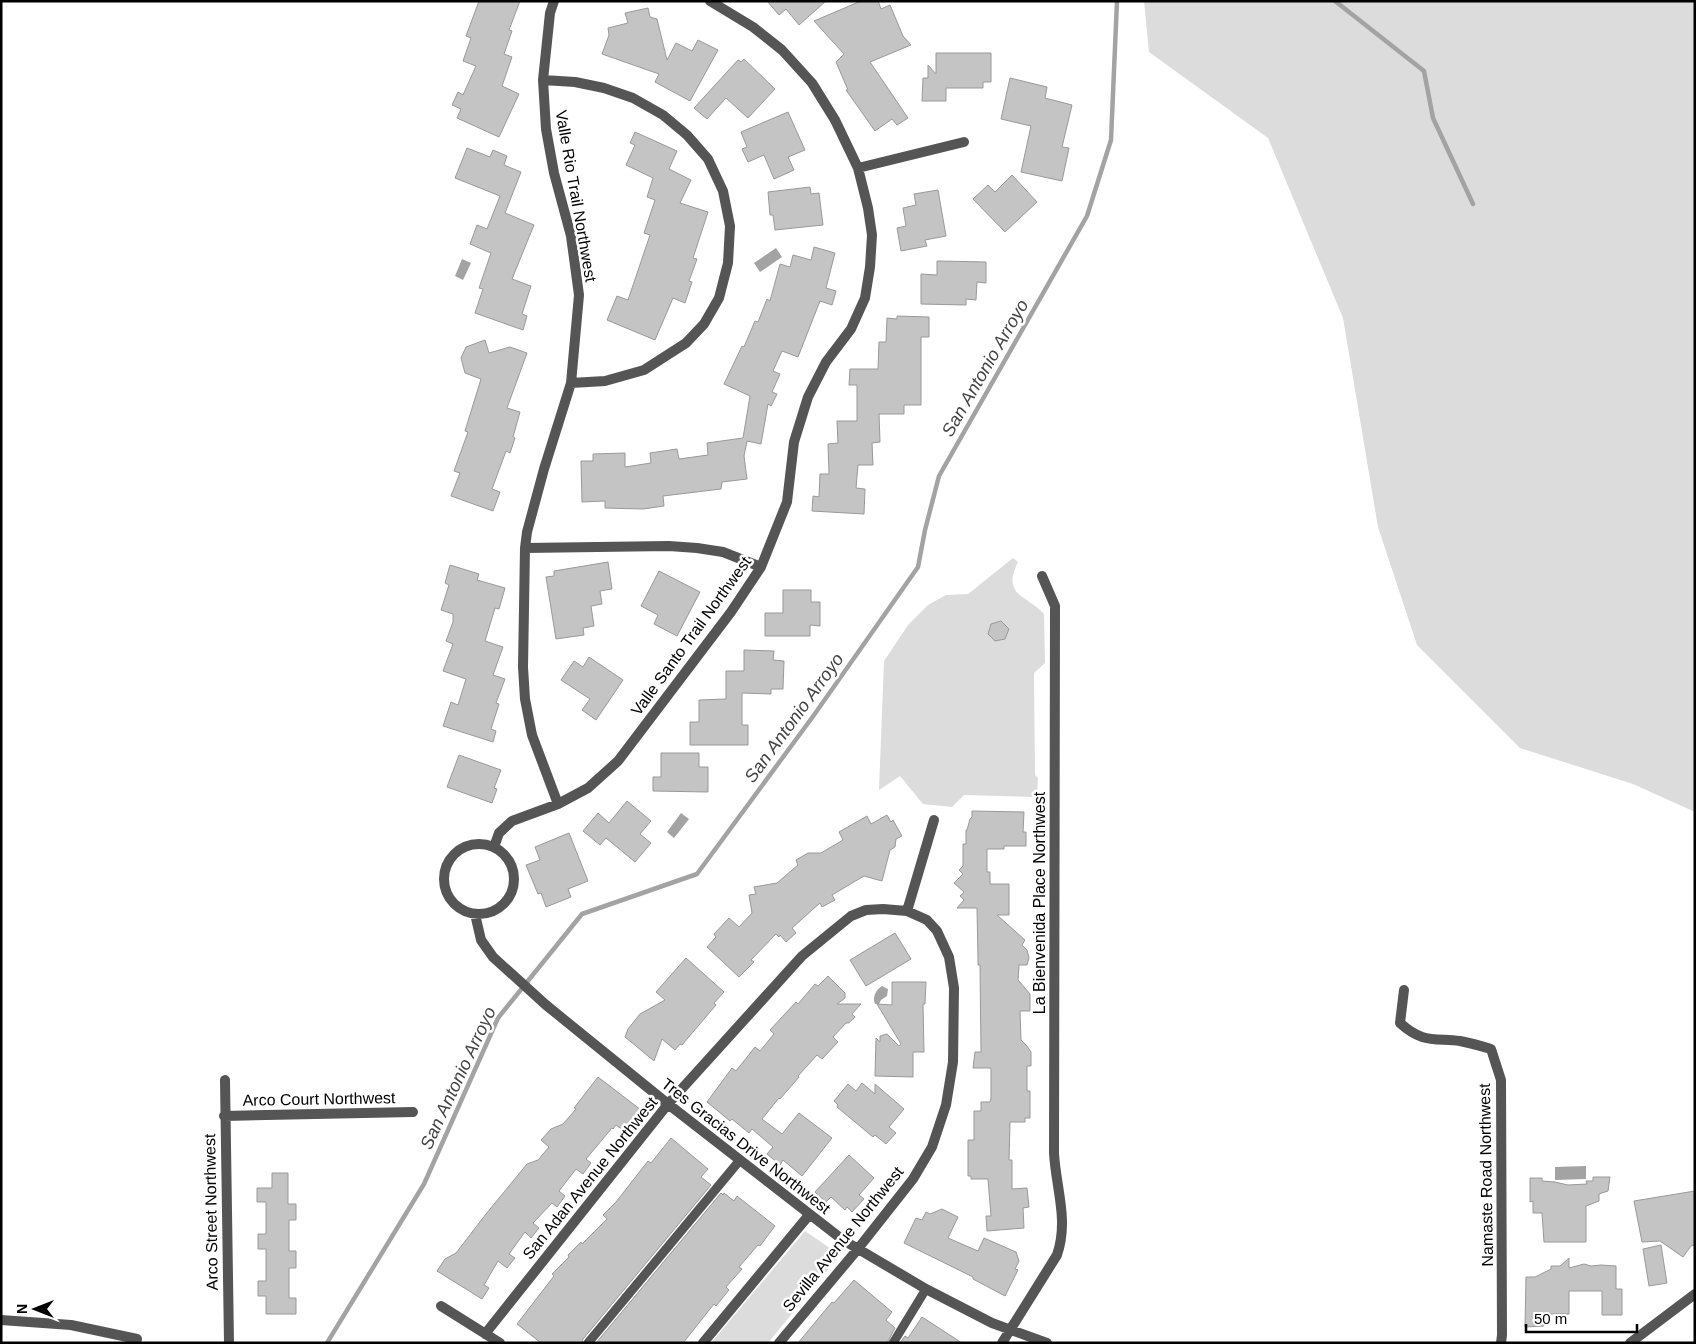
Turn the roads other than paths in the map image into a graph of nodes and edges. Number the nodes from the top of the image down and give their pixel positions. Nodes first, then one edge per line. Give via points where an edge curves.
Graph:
1 (554, 1) edge
2 (710, 1) edge
3 (543, 80) junction
4 (964, 142) dead end
5 (858, 168) junction
6 (571, 383) junction
7 (525, 548) junction
8 (761, 567) junction
9 (1042, 576) dead end
10 (558, 804) junction
11 (934, 820) dead end
12 (494, 847) junction
13 (907, 911) junction
14 (475, 914) junction
15 (1404, 990) dead end
16 (225, 1080) dead end
17 (668, 1104) junction
18 (414, 1112) dead end
19 (224, 1116) junction
20 (740, 1160) junction
21 (809, 1215) junction
22 (857, 1250) junction
23 (926, 1289) junction
24 (1695, 1294) edge
25 (441, 1306) dead end
26 (1, 1320) edge
27 (1010, 1330) junction
28 (485, 1334) junction
29 (136, 1343) edge
30 (228, 1343) edge
31 (500, 1343) edge
32 (588, 1343) edge
33 (703, 1343) edge
34 (779, 1343) edge
35 (893, 1343) edge
36 (1002, 1343) edge
37 (1046, 1343) edge
38 (1501, 1343) edge
39 (1630, 1343) edge

1 - 3 street, Valle Rio Trail Northwest
2 - 5 street, Valle Santo Trail Northwest via 753,27 782,50 812,83 835,120
3 - 6 street, Valle Rio Trail Northwest via 546,129 571,236 579,295
3 - 6 street via 604,88 633,98 663,115 708,158 723,191 730,226 728,263 719,298 704,324 686,343 644,370 606,382
4 - 5 street
5 - 8 street, Valle Santo Trail Northwest via 872,235 864,298 851,329 826,362 808,397 794,442 787,502
6 - 7 street, Valle Rio Trail Northwest via 544,469
7 - 8 street via 697,548 723,552
7 - 10 street, Valle Rio Trail Northwest via 525,700 532,735
8 - 10 street, Valle Santo Trail Northwest via 731,612 618,761 588,788
9 - 27 street, La Bienvenida Place Northwest via 1055,606 1054,1153 1063,1231 1057,1255
10 - 12 street, Valle Santo Trail Northwest via 512,821 500,833
11 - 13 street
12 - 14 street via 511,864 512,890 498,908
12 - 14 street via 470,845 452,856 446,866 444,881 447,893 463,910
13 - 17 street, San Adan Avenue Northwest via 866,910 851,916 828,933 802,956
13 - 22 street, Sevilla Avenue Northwest via 927,920 937,931 949,956 954,988 953,1062 946,1105 932,1147 913,1180
14 - 17 street, Tres Gracias Drive Northwest via 481,940 493,957 546,1005
15 - 38 street, Namaste Road Northwest via 1400,1023 1411,1033 1427,1039 1461,1041 1491,1049 1501,1080
16 - 19 street, Arco Street Northwest
17 - 20 street, Tres Gracias Drive Northwest
17 - 28 street, San Adan Avenue Northwest
18 - 19 street, Arco Court Northwest
19 - 30 street, Arco Street Northwest
20 - 21 street, Tres Gracias Drive Northwest
20 - 32 lane
21 - 22 street, Tres Gracias Drive Northwest
21 - 33 street
22 - 23 street, Tres Gracias Drive Northwest
22 - 34 street, Sevilla Avenue Northwest
23 - 27 street, Tres Gracias Drive Northwest
23 - 35 lane
24 - 39 street
25 - 28 street
26 - 29 street via 71,1325 137,1339
27 - 36 street, La Bienvenida Place Northwest
27 - 37 street, Tres Gracias Drive Northwest
28 - 31 street

